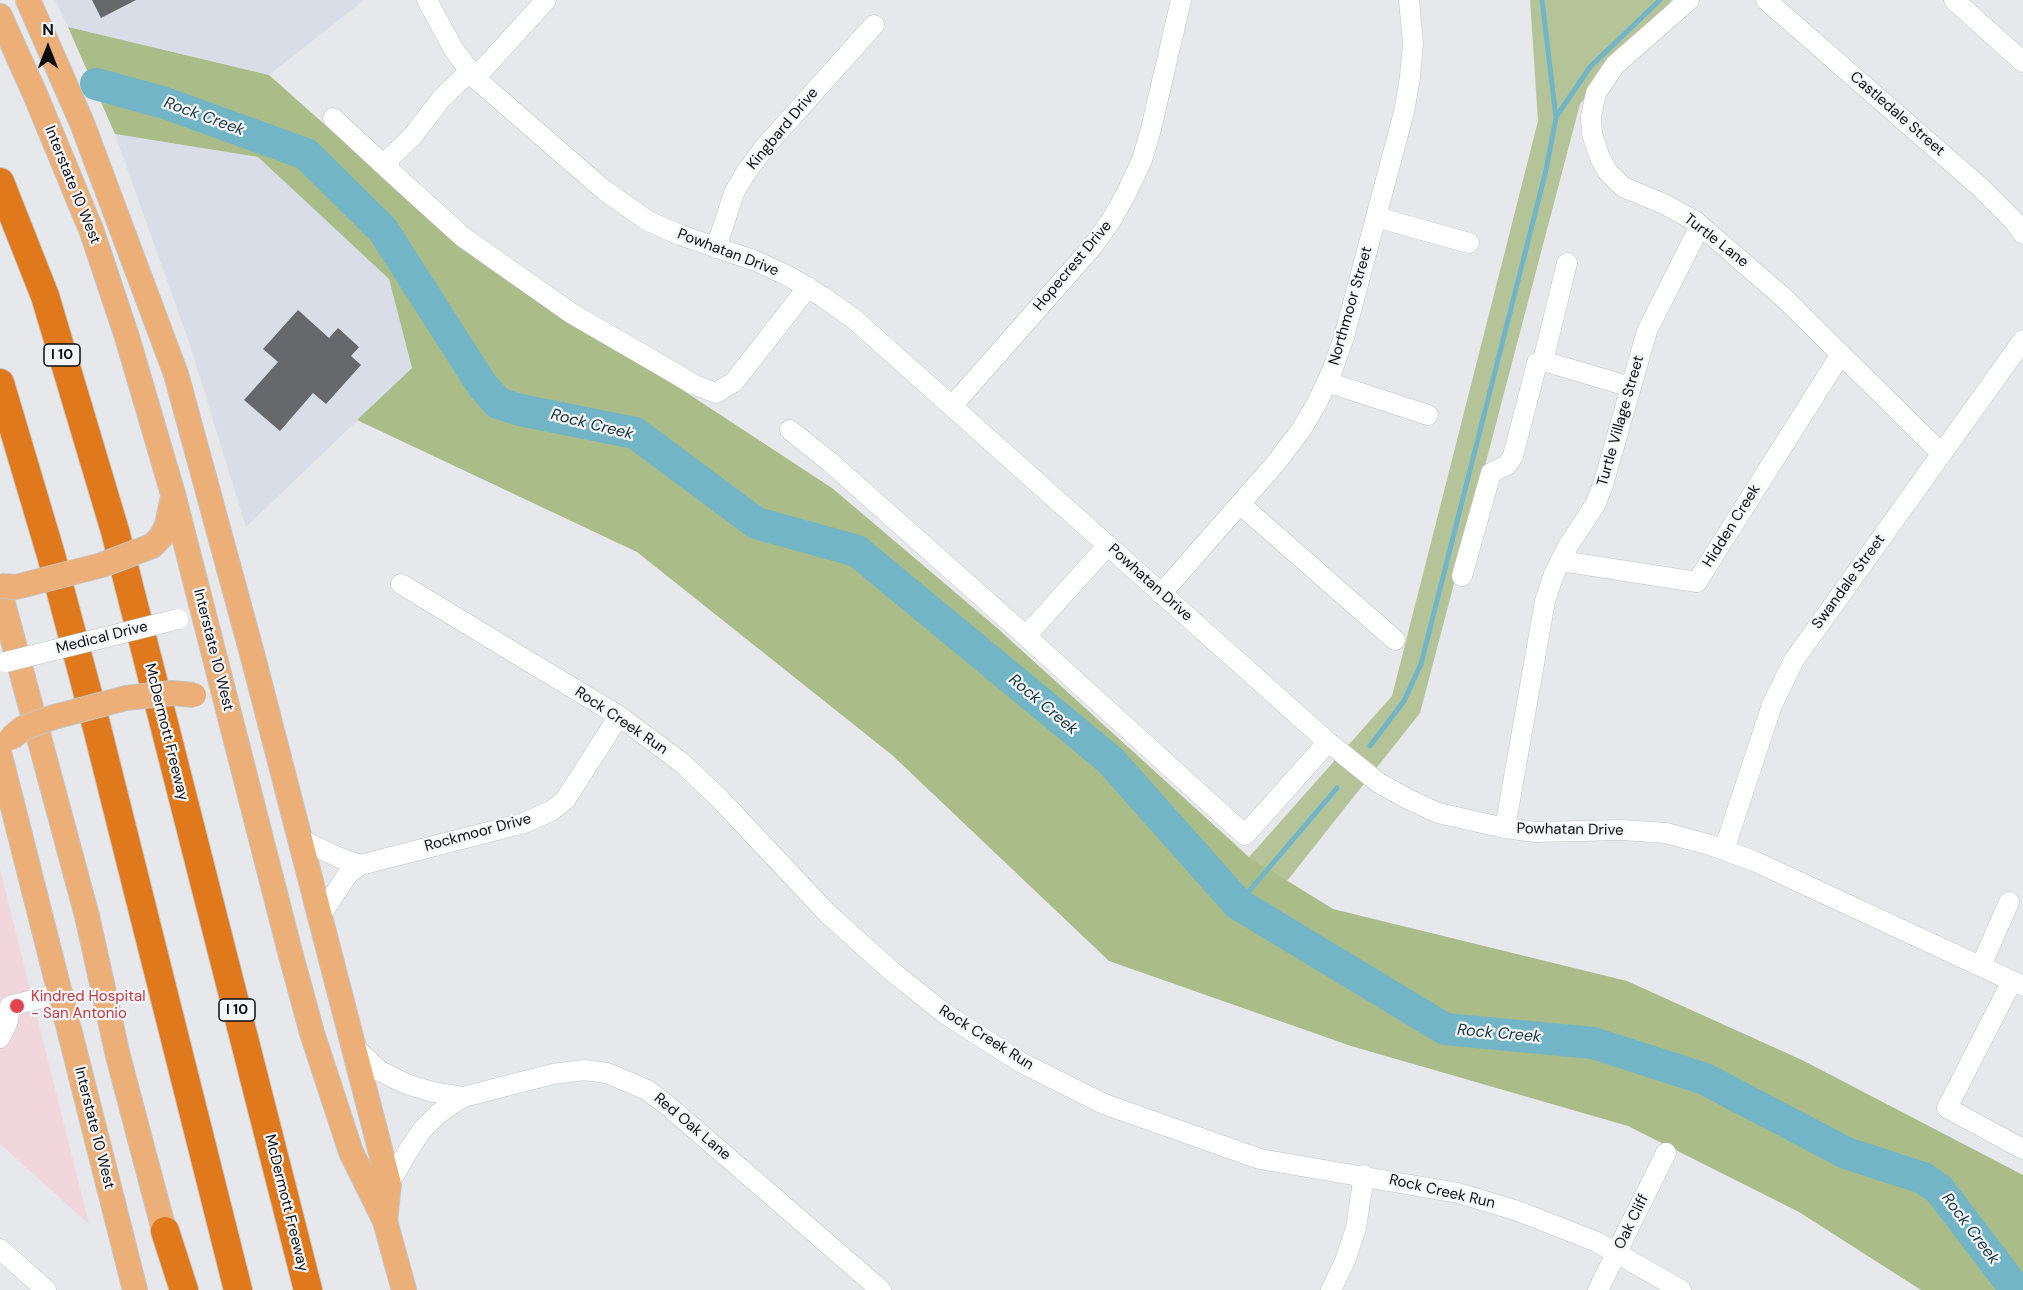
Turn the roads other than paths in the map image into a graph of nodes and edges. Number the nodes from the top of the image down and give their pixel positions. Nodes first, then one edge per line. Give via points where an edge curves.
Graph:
1 (28, 0) edge
2 (427, 0) edge
3 (546, 0) edge
4 (1181, 0) edge
5 (1409, 0) edge
6 (1689, 0) edge
7 (1766, 0) edge
8 (1954, 0) edge
9 (0, 16) edge
10 (874, 25) dead end
11 (2023, 62) edge
12 (472, 75) junction
13 (333, 118) dead end
14 (387, 169) junction
15 (0, 182) edge
16 (1376, 217) junction
17 (1700, 226) junction
18 (2023, 234) edge
19 (1469, 243) dead end
20 (716, 248) junction
21 (1567, 263) dead end
22 (808, 287) junction
23 (2023, 340) edge
24 (1841, 354) junction
25 (1543, 361) junction
26 (1327, 382) junction
27 (0, 383) edge
28 (1631, 387) junction
29 (952, 406) junction
30 (1428, 415) dead end
31 (790, 430) dead end
32 (1941, 453) junction
33 (173, 494) junction
34 (1240, 504) junction
35 (1108, 545) junction
36 (1561, 561) junction
37 (1462, 576) dead end
38 (401, 584) dead end
39 (0, 586) edge
40 (0, 592) edge
41 (1161, 594) junction
42 (205, 613) junction
43 (1026, 636) junction
44 (1395, 640) dead end
45 (3, 662) edge
46 (620, 716) junction
47 (234, 735) junction
48 (1329, 742) junction
49 (5, 755) edge
50 (1505, 828) junction
51 (300, 839) junction
52 (1724, 850) junction
53 (360, 865) junction
54 (2008, 902) dead end
55 (320, 916) junction
56 (1981, 966) junction
57 (2018, 983) edge
58 (60, 993) junction
59 (0, 1038) edge
60 (354, 1047) junction
61 (463, 1096) junction
62 (2023, 1149) edge
63 (1666, 1154) dead end
64 (1364, 1175) junction
65 (388, 1184) junction
66 (385, 1221) junction
67 (165, 1231) junction
68 (0, 1249) edge
69 (1617, 1252) junction
70 (46, 1290) edge
71 (135, 1290) edge
72 (179, 1290) edge
73 (184, 1290) edge
74 (238, 1290) edge
75 (308, 1290) edge
76 (404, 1290) edge
77 (881, 1290) edge
78 (1331, 1290) edge
79 (1598, 1290) edge
80 (1681, 1290) edge

1 - 51 main road via 82,123 176,374
2 - 12 street, Powhatan Drive
3 - 12 street
4 - 29 street, Hopecrest Drive via 1152,129 1112,219 1094,246
5 - 16 street, Northmoor Street via 1413,44 1410,77
6 - 17 street, Turtle Lane via 1615,65 1596,93 1592,134 1608,172 1623,187 1664,204
7 - 18 street, Castledale Street via 1980,187
8 - 11 street
9 - 33 main road, Interstate 10 West via 92,232
10 - 20 street, Kingbard Drive via 745,174 734,193
12 - 14 street via 441,99 390,158
12 - 20 street, Powhatan Drive via 604,190 648,221
13 - 14 street
14 - 22 street via 463,237 571,312 695,385 716,393 734,382
15 - 75 highway, McDermott Freeway / I 10 via 45,296 115,531
16 - 19 street
16 - 26 street, Northmoor Street via 1344,337
17 - 24 street, Turtle Lane via 1783,297
17 - 28 street, Turtle Village Street via 1647,331
20 - 22 street, Powhatan Drive via 756,261
21 - 25 street
22 - 29 street, Powhatan Drive via 854,319
23 - 32 street, Swandale Street
24 - 32 street, Turtle Lane
24 - 36 street, Hidden Creek via 1697,582
25 - 28 street
25 - 37 street via 1537,363 1513,456 1507,465 1491,473
26 - 30 street
26 - 34 street, Northmoor Street via 1300,430
27 - 74 highway via 97,728
28 - 36 street, Turtle Village Street via 1604,485
29 - 35 street, Powhatan Drive
31 - 43 street
32 - 52 street, Swandale Street via 1794,660 1772,705
33 - 39 main road, bridge via 167,525 152,546 102,565 16,587
33 - 42 main road, Interstate 10 West
34 - 41 street, Northmoor Street
34 - 44 street
35 - 41 street, Powhatan Drive
35 - 43 street
36 - 50 street, Turtle Village Street via 1545,601
38 - 46 street, Rock Creek Run
40 - 67 main road via 87,916 118,1056
41 - 48 street, Powhatan Drive
42 - 45 street, Medical Drive, bridge
42 - 47 main road, Interstate 10 West
43 - 48 street via 1245,835
46 - 53 street, Rockmoor Drive via 565,800 550,812 524,823
46 - 64 street, Rock Creek Run via 682,763 828,914 895,974 944,1013 1020,1062 1104,1104 1260,1159
47 - 49 main road, bridge via 209,704 194,695 172,693 126,698 44,720 23,728
47 - 66 main road, Interstate 10 West via 312,1033 351,1152
48 - 50 street, Powhatan Drive via 1379,783 1408,799 1438,813
49 - 58 main road, Interstate 10 West
50 - 52 street, Powhatan Drive via 1536,832 1666,833
51 - 53 street
51 - 55 main road
52 - 56 street, Powhatan Drive
53 - 55 street via 348,874
54 - 56 street
55 - 60 main road
56 - 57 street, Powhatan Drive
57 - 62 street via 1947,1108
58 - 59 street via 10,1006
58 - 71 main road, Interstate 10 West
60 - 61 street, Red Oak Lane via 380,1071 406,1084
60 - 65 main road
61 - 65 street, Red Oak Lane via 423,1130
61 - 77 street, Red Oak Lane via 584,1070 607,1073 647,1090
63 - 69 street, Oak Cliff
64 - 69 street, Rock Creek Run via 1458,1193 1518,1211
64 - 78 street via 1356,1228
65 - 66 main road
66 - 76 main road, Interstate 10 West
67 - 72 main road
67 - 73 highway
68 - 70 street
69 - 79 street, Oak Cliff
69 - 80 street, Rock Creek Run

